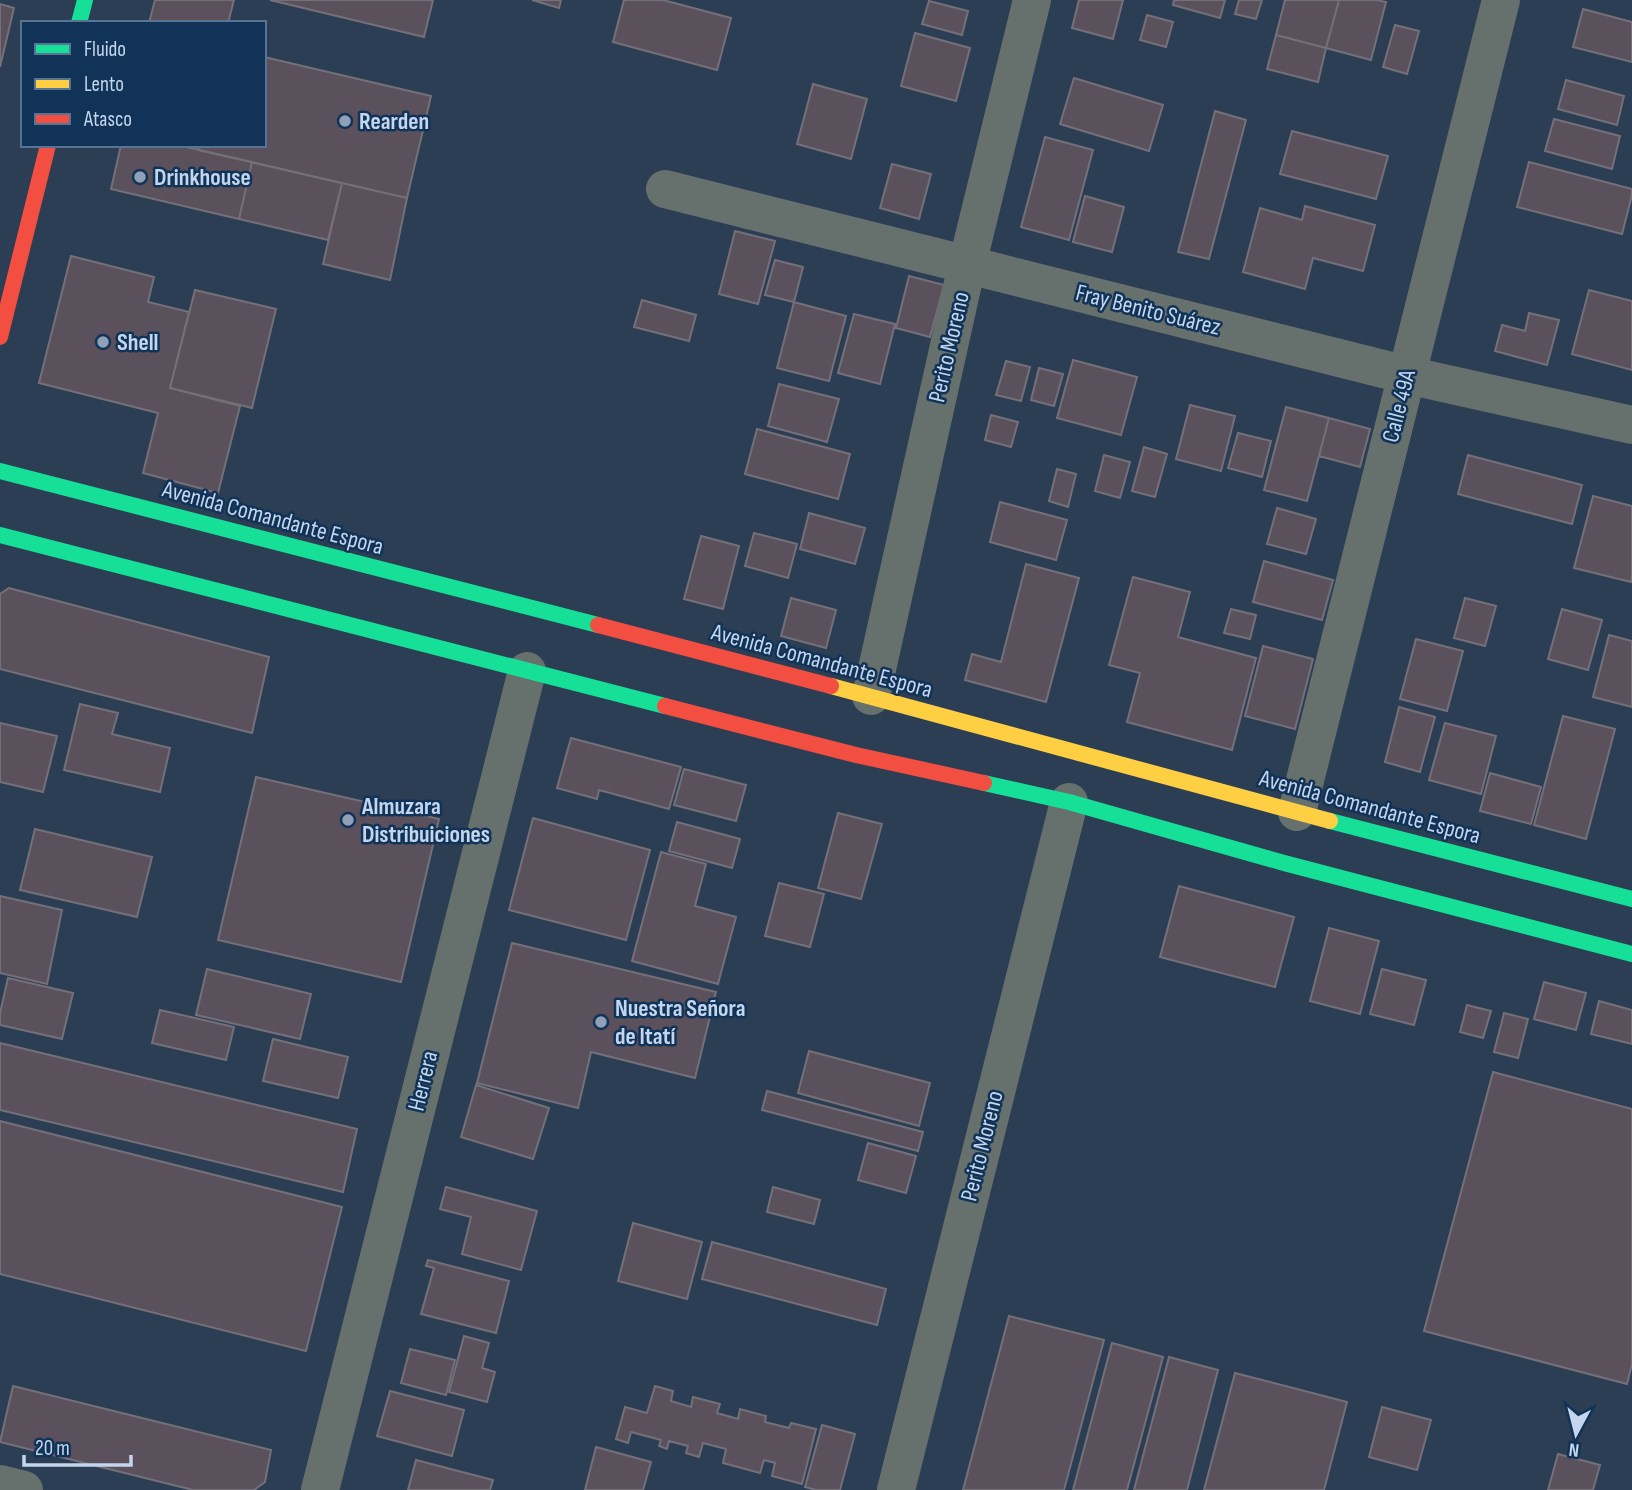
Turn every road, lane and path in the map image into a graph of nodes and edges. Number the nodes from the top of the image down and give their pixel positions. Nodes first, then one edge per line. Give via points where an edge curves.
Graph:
1 (85, 0) edge
2 (1032, 0) edge
3 (1502, 0) edge
4 (80, 21) edge
5 (48, 147) edge
6 (665, 189) dead end
7 (967, 265) junction
8 (0, 337) edge
9 (1407, 375) junction
10 (1632, 425) edge
11 (0, 471) edge
12 (0, 535) edge
13 (527, 671) junction
14 (871, 696) junction
15 (1069, 802) junction
16 (1297, 813) junction
17 (1632, 899) edge
18 (1632, 954) edge
19 (0, 1484) edge
20 (24, 1490) edge
21 (320, 1490) edge
22 (896, 1490) edge

1 - 4 main road
2 - 7 street, Perito Moreno
3 - 9 street, Calle 49A
5 - 8 main road
6 - 7 street, Fray Benito Suárez
7 - 9 street, Fray Benito Suárez
7 - 14 street, Perito Moreno
9 - 10 street, Fray Benito Suárez
9 - 16 street, Calle 49A
11 - 14 main road, Avenida Comandante Espora
12 - 13 main road
13 - 15 main road via 856,755
13 - 21 street, Herrera
14 - 16 main road, Avenida Comandante Espora
15 - 18 main road
15 - 22 street, Perito Moreno
16 - 17 main road, Avenida Comandante Espora
19 - 20 street

